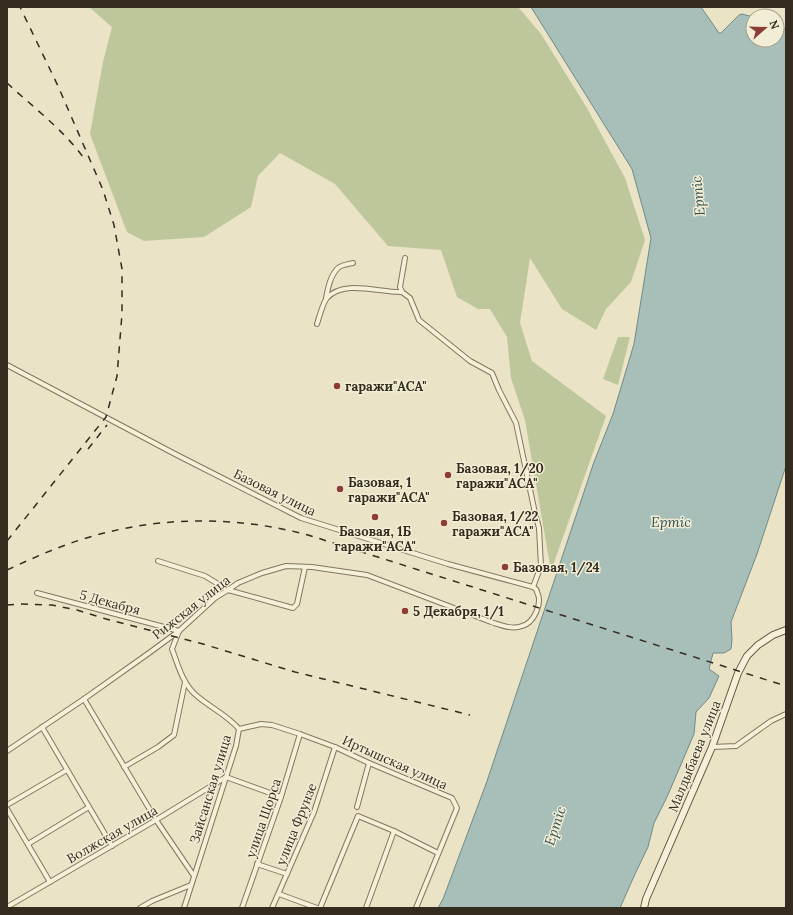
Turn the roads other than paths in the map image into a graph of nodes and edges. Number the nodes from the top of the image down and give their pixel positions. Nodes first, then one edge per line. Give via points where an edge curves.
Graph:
1 (405, 258) dead end
2 (353, 263) dead end
3 (402, 292) junction
4 (326, 298) junction
5 (317, 324) dead end
6 (7, 365) edge
7 (158, 561) dead end
8 (305, 567) junction
9 (533, 587) junction
10 (228, 590) junction
11 (37, 593) dead end
12 (179, 630) junction
13 (786, 630) edge
14 (185, 682) junction
15 (84, 699) junction
16 (786, 714) edge
17 (42, 727) junction
18 (239, 729) junction
19 (300, 734) junction
20 (335, 747) junction
21 (712, 747) junction
22 (7, 751) edge
23 (369, 764) junction
24 (124, 767) junction
25 (67, 770) junction
26 (226, 777) junction
27 (281, 797) junction
28 (7, 805) edge
29 (89, 807) junction
30 (357, 807) dead end
31 (7, 809) edge
32 (156, 820) junction
33 (394, 831) junction
34 (28, 844) junction
35 (112, 846) junction
36 (438, 853) junction
37 (257, 864) junction
38 (287, 874) junction
39 (194, 876) junction
40 (50, 882) junction
41 (191, 885) junction
42 (279, 894) junction
43 (7, 907) edge
44 (140, 908) edge
45 (184, 908) edge
46 (242, 908) edge
47 (272, 908) edge
48 (318, 908) edge
49 (366, 908) edge
50 (416, 908) edge
51 (644, 908) edge

1 - 3 street via 400,287
2 - 4 street via 338,268 332,276
3 - 4 street via 345,288
3 - 9 street via 410,298 419,320 470,361 492,373 516,423 539,528 541,566
4 - 5 street
6 - 9 street, Базовая улица via 301,518 448,564
7 - 10 street via 205,576
8 - 9 street, Рижская улица via 367,575 506,627 523,626 534,616 539,597
8 - 10 street, Рижская улица via 286,566 262,572
8 - 10 street via 297,604 293,608
10 - 12 street, Рижская улица via 215,598
11 - 12 street, 5 Декабря
12 - 14 street, Зайсанская улица via 172,649
12 - 15 street, Рижская улица
13 - 21 main road, Малдыбаева улица via 773,635 747,656 738,673
14 - 18 street, Зайсанская улица via 196,695
14 - 24 street via 174,735
15 - 17 street, Рижская улица
15 - 24 street
16 - 21 street via 771,721 736,746
17 - 22 street, Рижская улица
17 - 25 street
18 - 19 street, Иртышская улица via 261,724
18 - 26 street, Зайсанская улица
19 - 20 street, Иртышская улица
19 - 27 street, улица Щорса
20 - 23 street, Иртышская улица
20 - 38 street, улица Фрунзе via 314,812
21 - 51 main road, Малдыбаева улица
23 - 30 street
23 - 36 street, Иртышская улица via 452,798 457,808
24 - 32 street
25 - 28 street
25 - 29 street
26 - 27 street
26 - 32 street, Волжская улица
26 - 39 street, Зайсанская улица
27 - 37 street, улица Щорса
29 - 34 street
29 - 35 street
31 - 34 street
32 - 35 street, Волжская улица
32 - 39 street
33 - 36 street
33 - 48 street via 358,816
33 - 49 street
34 - 40 street
35 - 40 street, Волжская улица
36 - 50 street, Иртышская улица
37 - 38 street
37 - 46 street, улица Щорса
38 - 42 street, улица Фрунзе
39 - 41 street, Зайсанская улица
40 - 43 street, Волжская улица
41 - 44 street
41 - 45 street, Зайсанская улица
42 - 47 street, улица Фрунзе
42 - 48 street

